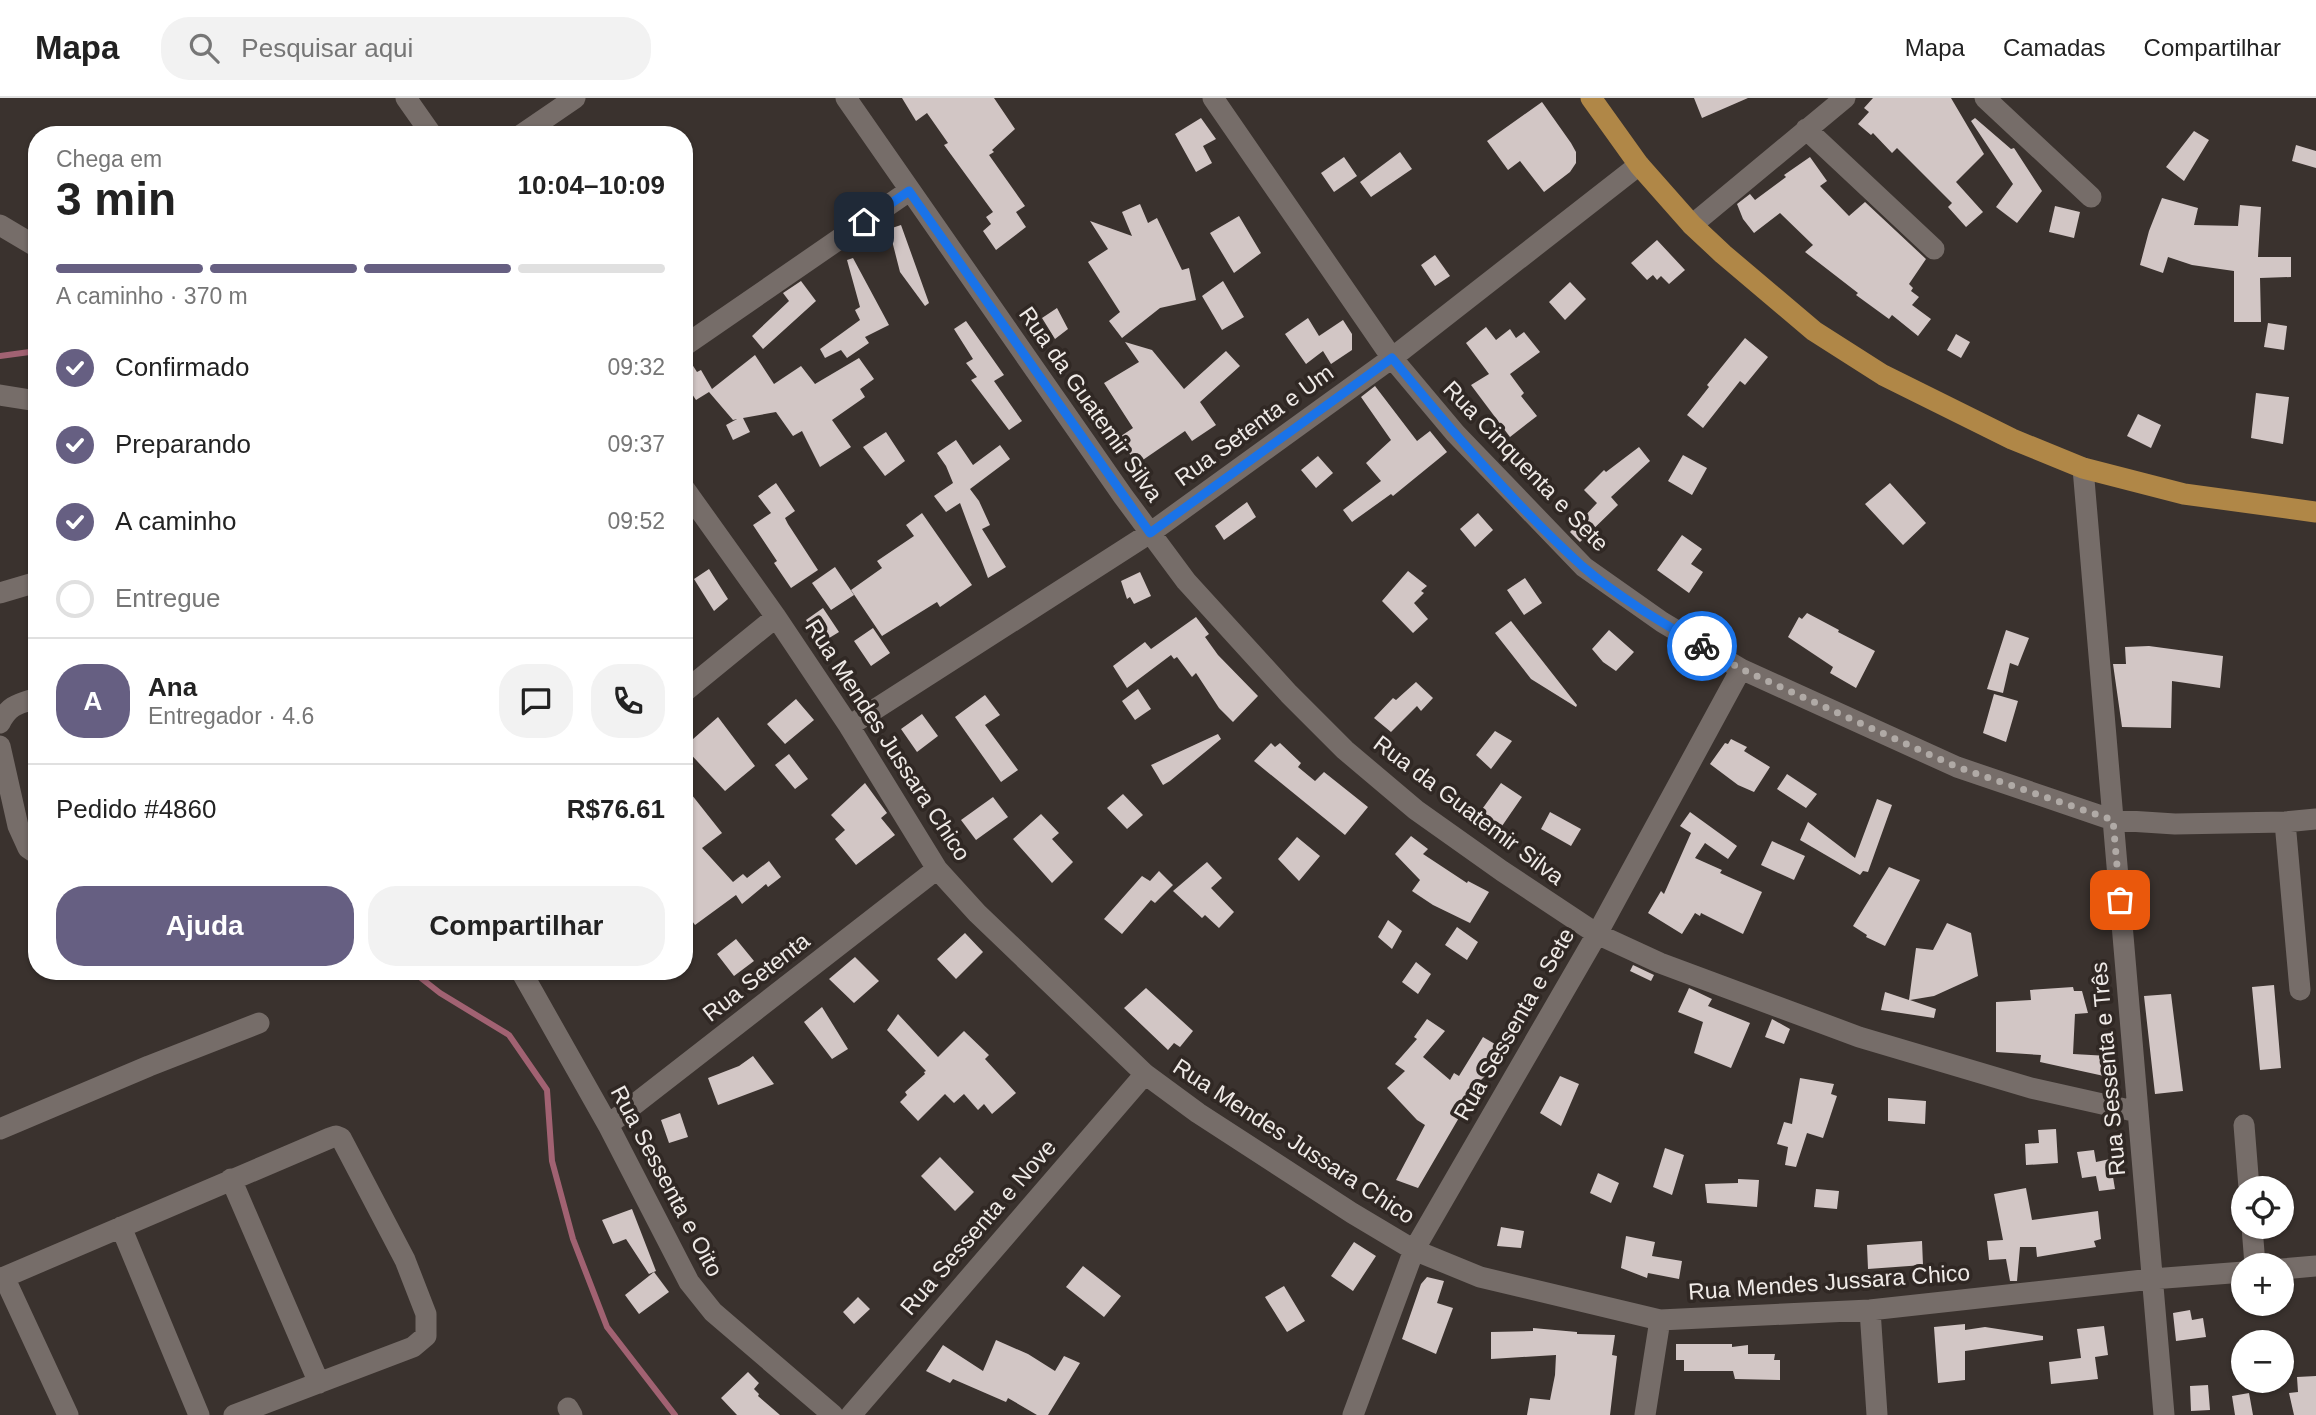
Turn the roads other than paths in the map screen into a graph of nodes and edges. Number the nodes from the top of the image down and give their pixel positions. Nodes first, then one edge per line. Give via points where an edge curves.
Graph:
1 (406, 98) edge
2 (575, 98) edge
3 (846, 98) edge
4 (1213, 98) edge
5 (1591, 98) edge
6 (1845, 98) edge
7 (1985, 98) edge
8 (426, 126) edge
9 (534, 126) edge
10 (1805, 129) junction
11 (1639, 165) junction
12 (909, 191) junction
13 (2091, 197) dead end
14 (0, 225) edge
15 (1692, 225) junction
16 (28, 242) edge
17 (1934, 249) dead end
18 (693, 340) edge
19 (1392, 358) junction
20 (0, 395) edge
21 (28, 400) edge
22 (2083, 468) junction
23 (693, 501) edge
24 (2316, 512) edge
25 (1150, 533) junction
26 (28, 585) edge
27 (0, 593) edge
28 (776, 617) junction
29 (1741, 669) junction
30 (693, 685) edge
31 (28, 701) edge
32 (0, 723) edge
33 (849, 726) junction
34 (0, 746) edge
35 (2316, 819) edge
36 (2113, 820) junction
37 (2285, 822) junction
38 (28, 848) edge
39 (937, 869) junction
40 (1597, 934) junction
41 (526, 980) edge
42 (2300, 990) dead end
43 (259, 1023) dead end
44 (1145, 1074) junction
45 (2138, 1112) junction
46 (608, 1125) junction
47 (2244, 1125) dead end
48 (0, 1129) edge
49 (2248, 1176) edge
50 (231, 1179) junction
51 (121, 1227) junction
52 (1414, 1250) junction
53 (2316, 1266) edge
54 (2294, 1268) edge
55 (2231, 1273) edge
56 (2, 1278) edge
57 (2152, 1279) junction
58 (1870, 1310) junction
59 (1660, 1320) junction
60 (319, 1383) junction
61 (68, 1415) edge
62 (199, 1415) edge
63 (234, 1415) edge
64 (833, 1415) edge
65 (851, 1415) edge
66 (1353, 1415) edge
67 (1645, 1415) edge
68 (1877, 1415) edge
69 (2164, 1415) edge

1 - 8 street
2 - 9 street
3 - 12 street, Rua da Guatemir Silva
4 - 19 street, Rua Cinquenta e Sete
5 - 11 main road
6 - 10 street
7 - 13 street
10 - 15 street
10 - 17 street
11 - 15 main road
11 - 19 street, Rua Setenta e Um
12 - 18 street
12 - 25 street, Rua da Guatemir Silva
14 - 16 street
15 - 22 main road via 1814,331 1882,375
19 - 25 street, Rua Setenta e Um
19 - 29 street, Rua Cinquenta e Sete via 1455,433 1584,567 1662,622
20 - 21 street
22 - 24 main road via 2184,494
22 - 36 street, Rua Sessenta e Três
23 - 28 street, Rua Mendes Jussara Chico
25 - 33 street, Rua Setenta e Um
25 - 40 street, Rua da Guatemir Silva via 1195,591 1345,750 1458,841
26 - 27 street
28 - 30 street
28 - 33 street, Rua Mendes Jussara Chico
29 - 36 street, Rua Cinquenta e Sete via 1957,767
29 - 40 street, Rua Sessenta e Sete
31 - 32 street via 6,712
33 - 39 street, Rua Mendes Jussara Chico
34 - 38 street via 18,826
35 - 37 street, Rua Cinquenta e Sete
36 - 37 street, Rua Cinquenta e Sete
36 - 45 street, Rua Sessenta e Três
37 - 42 street
39 - 44 street, Rua Mendes Jussara Chico
39 - 46 street, Rua Setenta
40 - 45 street, Rua da Guatemir Silva via 1660,963 1859,1037 2031,1088
40 - 52 street, Rua Sessenta e Sete
41 - 46 street, Rua Sessenta e Oito
43 - 48 street
44 - 52 street, Rua Mendes Jussara Chico via 1198,1113
44 - 65 street, Rua Sessenta e Nove
45 - 57 street, Rua Sessenta e Três
46 - 64 street, Rua Sessenta e Oito via 700,1298
47 - 49 street
50 - 51 street
50 - 60 street
50 - 60 street via 337,1136 349,1149 405,1260 426,1314 426,1336 413,1347
51 - 56 street
51 - 62 street
52 - 59 street, Rua Mendes Jussara Chico via 1480,1277
52 - 66 street, Rua Sessenta e Sete
53 - 54 street
55 - 57 street, Rua Mendes Jussara Chico
56 - 61 street
57 - 58 street, Rua Mendes Jussara Chico
57 - 69 street, Rua Sessenta e Três
58 - 59 street, Rua Mendes Jussara Chico
58 - 68 street
59 - 67 street
60 - 63 street

